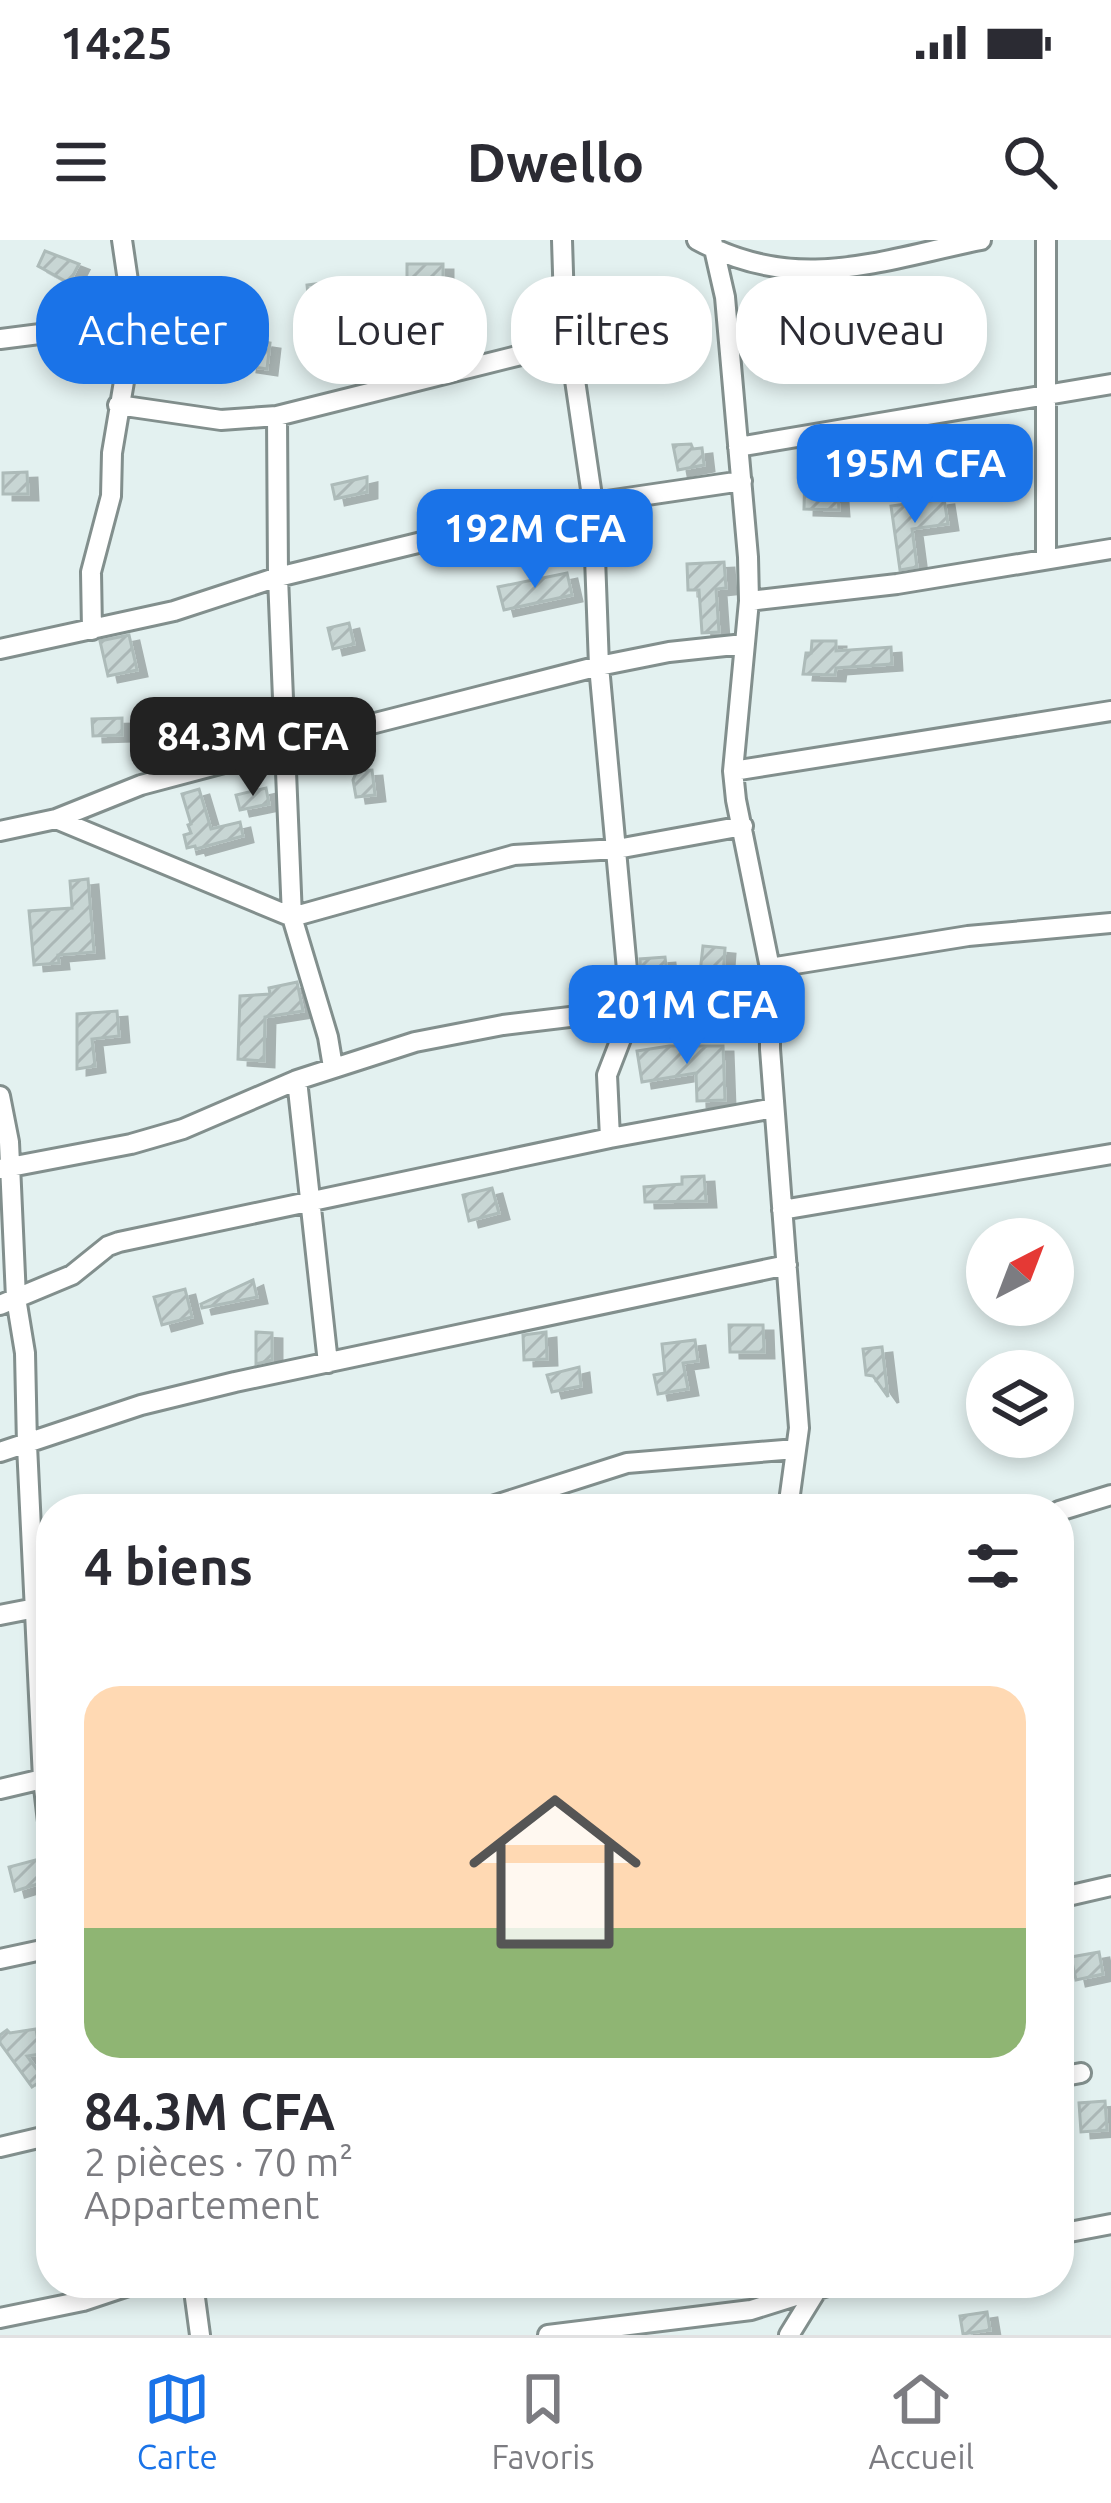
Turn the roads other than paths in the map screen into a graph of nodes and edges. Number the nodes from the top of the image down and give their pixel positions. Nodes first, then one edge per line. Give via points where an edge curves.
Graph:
1 (122, 240) edge
2 (562, 240) edge
3 (981, 240) edge
4 (1046, 240) edge
5 (707, 243) edge
6 (127, 276) edge
7 (564, 276) edge
8 (36, 334) edge
9 (0, 339) edge
10 (511, 358) edge
11 (122, 384) edge
12 (575, 384) edge
13 (1111, 385) edge
14 (1046, 397) junction
15 (118, 405) junction
16 (277, 416) junction
17 (738, 447) junction
18 (742, 481) junction
19 (593, 503) junction
20 (1111, 549) edge
21 (1046, 559) junction
22 (278, 578) junction
23 (749, 601) junction
24 (92, 630) junction
25 (744, 644) junction
26 (0, 649) edge
27 (598, 667) junction
28 (1111, 711) edge
29 (287, 746) junction
30 (733, 771) junction
31 (56, 819) junction
32 (743, 826) junction
33 (0, 831) edge
34 (616, 849) junction
35 (292, 917) junction
36 (1111, 923) edge
37 (770, 968) junction
38 (770, 993) junction
39 (631, 1013) junction
40 (334, 1067) junction
41 (297, 1080) junction
42 (0, 1096) edge
43 (775, 1108) junction
44 (610, 1138) junction
45 (1111, 1154) edge
46 (4, 1169) edge
47 (309, 1201) junction
48 (782, 1210) junction
49 (787, 1265) junction
50 (8, 1302) edge
51 (328, 1363) junction
52 (27, 1445) junction
53 (796, 1449) junction
54 (0, 1452) edge
55 (530, 1494) edge
56 (790, 1494) edge
57 (1111, 1496) edge
58 (1074, 1507) edge
59 (36, 1536) edge
60 (36, 1607) edge
61 (0, 1615) edge
62 (36, 1781) edge
63 (0, 1789) edge
64 (1111, 1886) edge
65 (1074, 1895) edge
66 (36, 1951) edge
67 (0, 1959) edge
68 (1081, 2072) dead end
69 (1074, 2074) edge
70 (36, 2138) edge
71 (0, 2146) edge
72 (1111, 2224) edge
73 (1074, 2231) edge
74 (62, 2298) edge
75 (195, 2298) edge
76 (786, 2298) edge
77 (815, 2298) edge
78 (0, 2318) edge
79 (200, 2335) edge
80 (548, 2335) edge
81 (789, 2335) edge

1 - 6 street
2 - 7 street
3 - 5 street via 818,271 770,267
4 - 14 street
5 - 17 street via 725,297
8 - 9 street
10 - 16 street
11 - 15 street
12 - 19 street
13 - 14 street
14 - 17 street
14 - 21 street
15 - 16 street via 221,420
15 - 24 street via 111,496 91,572
16 - 22 street
17 - 18 street
18 - 19 street
18 - 23 street
19 - 22 street
19 - 27 street
20 - 21 street
21 - 23 street
22 - 24 street
22 - 29 street
23 - 25 street
24 - 26 street
25 - 27 street
25 - 30 street
27 - 29 street
27 - 34 street
28 - 30 street
29 - 31 street via 141,785
29 - 35 street
30 - 32 street
31 - 33 street
31 - 35 street
32 - 34 street
32 - 37 street
34 - 35 street via 514,855
34 - 39 street
35 - 40 street
36 - 37 street
37 - 38 street
38 - 39 street
38 - 43 street
39 - 40 street via 503,1025
39 - 44 street via 607,1075
40 - 41 street
41 - 46 street via 166,1134
41 - 47 street
42 - 46 street via 9,1142
43 - 44 street
43 - 48 street
44 - 47 street
45 - 48 street
46 - 50 street
47 - 50 street via 118,1242 72,1275
47 - 51 street
48 - 49 street
49 - 51 street
49 - 53 street
50 - 52 street via 26,1352
51 - 52 street via 141,1405
52 - 54 street
52 - 59 street
53 - 55 street via 627,1463
53 - 56 street
57 - 58 street
60 - 61 street
62 - 63 street
64 - 65 street
66 - 67 street
68 - 69 street
70 - 71 street
72 - 73 street
74 - 78 street
75 - 79 street
76 - 80 street via 751,2310
77 - 81 street

